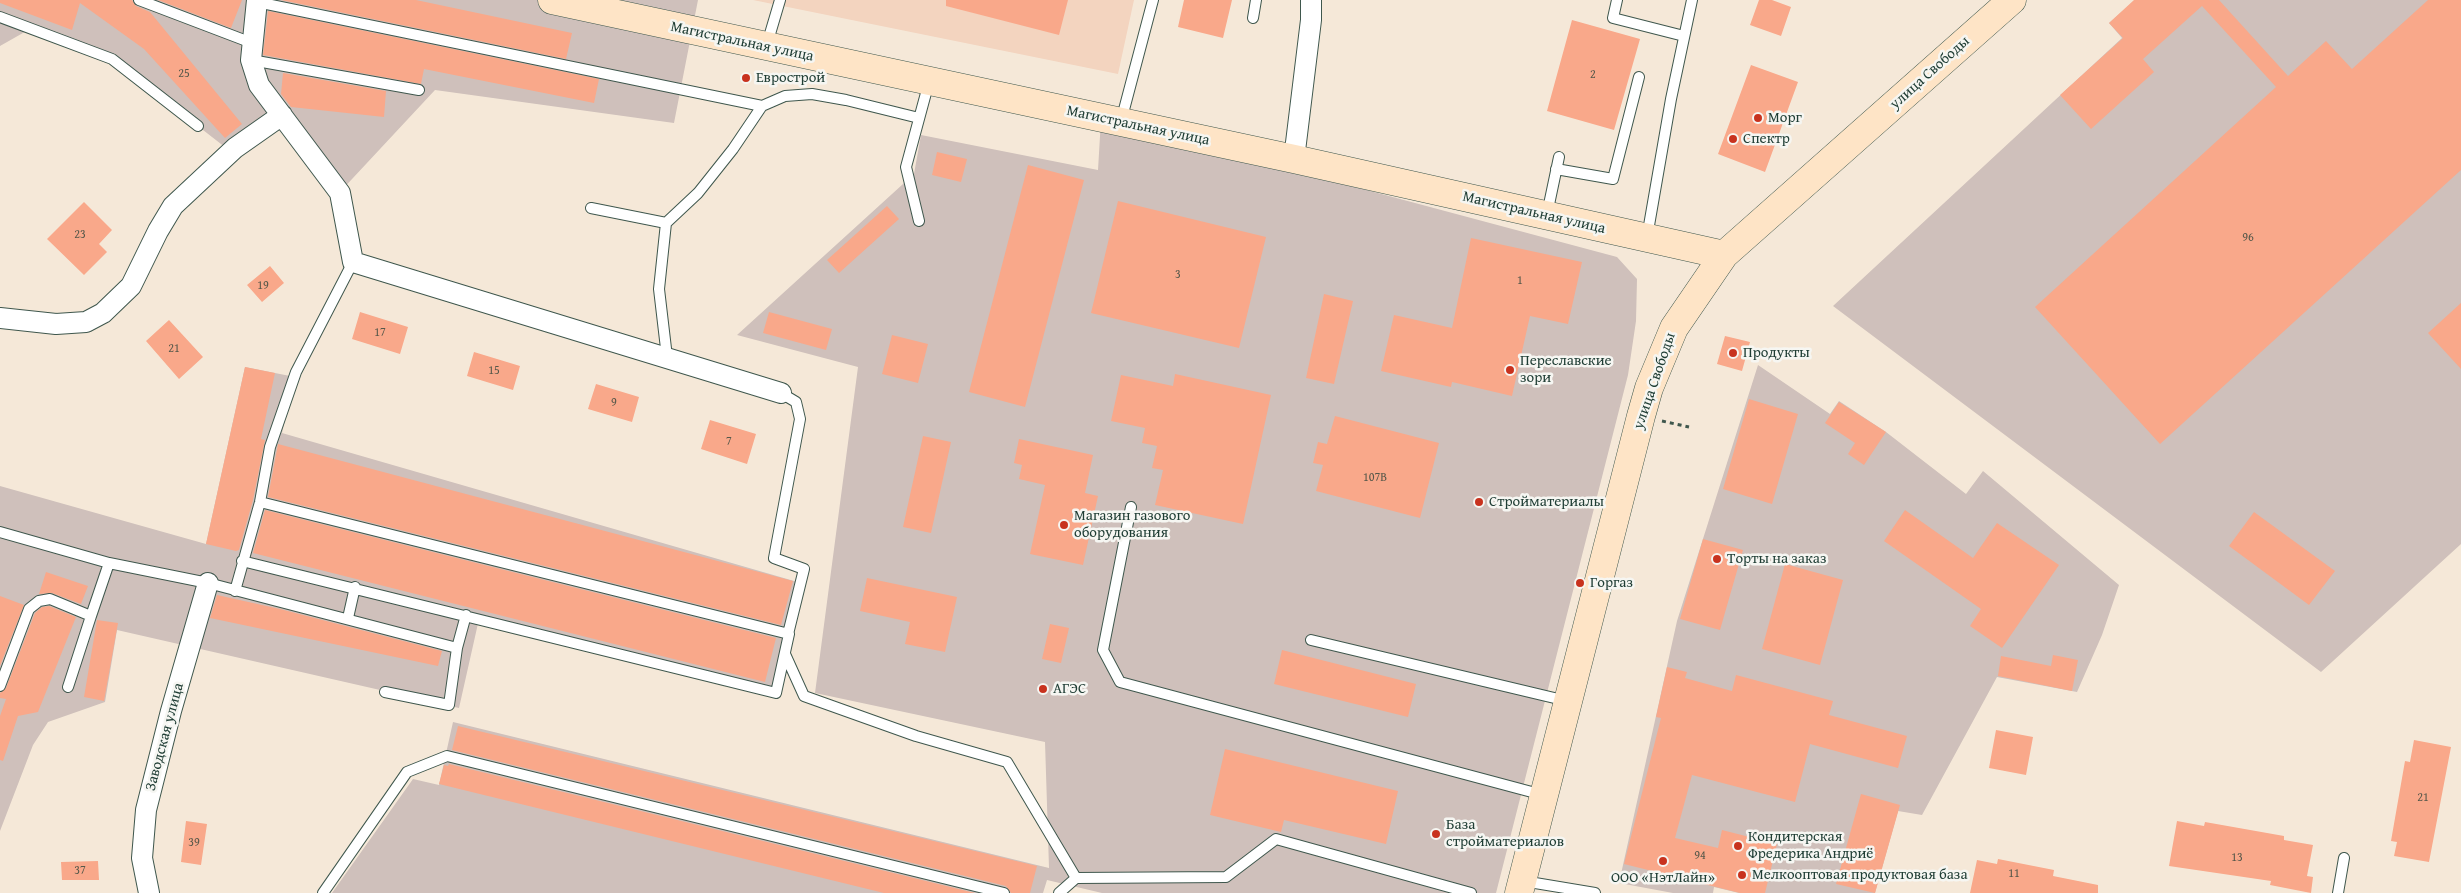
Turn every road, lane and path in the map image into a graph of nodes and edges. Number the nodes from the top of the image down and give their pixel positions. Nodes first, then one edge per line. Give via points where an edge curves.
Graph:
1 (139, 0) edge
2 (552, 0) edge
3 (780, 0) edge
4 (1153, 0) edge
5 (1256, 0) edge
6 (1311, 0) edge
7 (1617, 0) edge
8 (1692, 0) edge
9 (2012, 0) edge
10 (257, 1) edge
11 (606, 6) edge
12 (0, 17) edge
13 (1253, 18) dead end
14 (1684, 36) junction
15 (766, 47) junction
16 (252, 52) junction
17 (1639, 77) dead end
18 (929, 82) junction
19 (419, 90) dead end
20 (762, 106) junction
21 (282, 115) junction
22 (920, 118) junction
23 (1121, 122) junction
24 (198, 126) dead end
25 (1559, 157) dead end
26 (1294, 159) junction
27 (1556, 169) junction
28 (590, 208) dead end
29 (1547, 215) junction
30 (919, 221) dead end
31 (666, 223) junction
32 (1647, 238) junction
33 (1724, 255) junction
34 (353, 262) junction
35 (0, 318) edge
36 (667, 357) junction
37 (781, 393) joint
38 (260, 502) junction
39 (1131, 507) dead end
40 (0, 532) edge
41 (242, 560) junction
42 (109, 562) junction
43 (208, 583) junction
44 (355, 588) junction
45 (235, 590) junction
46 (466, 615) junction
47 (91, 616) junction
48 (348, 618) junction
49 (788, 634) junction
50 (1311, 640) dead end
51 (457, 648) junction
52 (785, 654) junction
53 (0, 686) edge
54 (68, 687) dead end
55 (385, 692) dead end
56 (1568, 701) junction
57 (1544, 795) junction
58 (2344, 858) dead end
59 (1076, 878) junction
60 (1520, 887) edge
61 (149, 893) edge
62 (323, 893) edge
63 (1004, 893) edge
64 (1059, 893) edge
65 (1471, 893) edge
66 (1595, 893) edge
67 (2338, 893) edge

1 - 16 lane
2 - 11 main road, Магистральная улица
3 - 15 lane
4 - 23 lane
5 - 13 lane
6 - 26 street
7 - 14 lane via 1613,18
8 - 14 lane
9 - 33 main road, улица Свободы
10 - 16 street
10 - 20 lane
11 - 15 main road, Магистральная улица
12 - 24 lane via 112,59
14 - 32 lane
15 - 18 main road, Магистральная улица
16 - 19 lane
16 - 21 street via 259,85
17 - 27 lane via 1613,179
18 - 22 lane
18 - 23 main road, Магистральная улица
20 - 22 lane via 785,96 812,94
20 - 31 lane via 698,193
21 - 34 street via 340,193
21 - 35 street via 235,148 173,206 131,286 103,313 86,322 56,324
22 - 30 lane via 906,167
23 - 26 main road, Магистральная улица
25 - 27 lane
26 - 29 main road, Магистральная улица
27 - 29 lane
28 - 31 lane
29 - 32 main road, Магистральная улица
31 - 36 lane via 659,289
32 - 33 main road, Магистральная улица
33 - 56 main road, улица Свободы via 1674,328 1649,388
34 - 36 street
34 - 38 lane via 296,372 270,447
36 - 37 street
37 - 49 lane via 796,402 800,419 774,558 804,569
38 - 41 lane
38 - 49 lane
39 - 57 lane via 1103,650 1120,682
40 - 42 lane
41 - 44 lane
41 - 45 lane
42 - 43 lane
42 - 47 lane
43 - 45 lane
43 - 61 street, Заводская улица via 146,810 142,858
44 - 46 lane
44 - 48 lane
45 - 48 lane
46 - 51 lane
46 - 52 lane via 776,693
47 - 53 lane via 50,600 39,601 29,609
47 - 54 lane
48 - 51 lane
49 - 52 lane
50 - 56 lane
51 - 55 lane via 449,705
52 - 59 lane via 804,696 916,736 1007,762
56 - 57 main road, улица Свободы
57 - 60 main road, улица Свободы
58 - 67 lane
59 - 64 lane
59 - 65 lane via 1226,877 1276,839
60 - 66 lane
62 - 63 lane via 408,772 447,756

